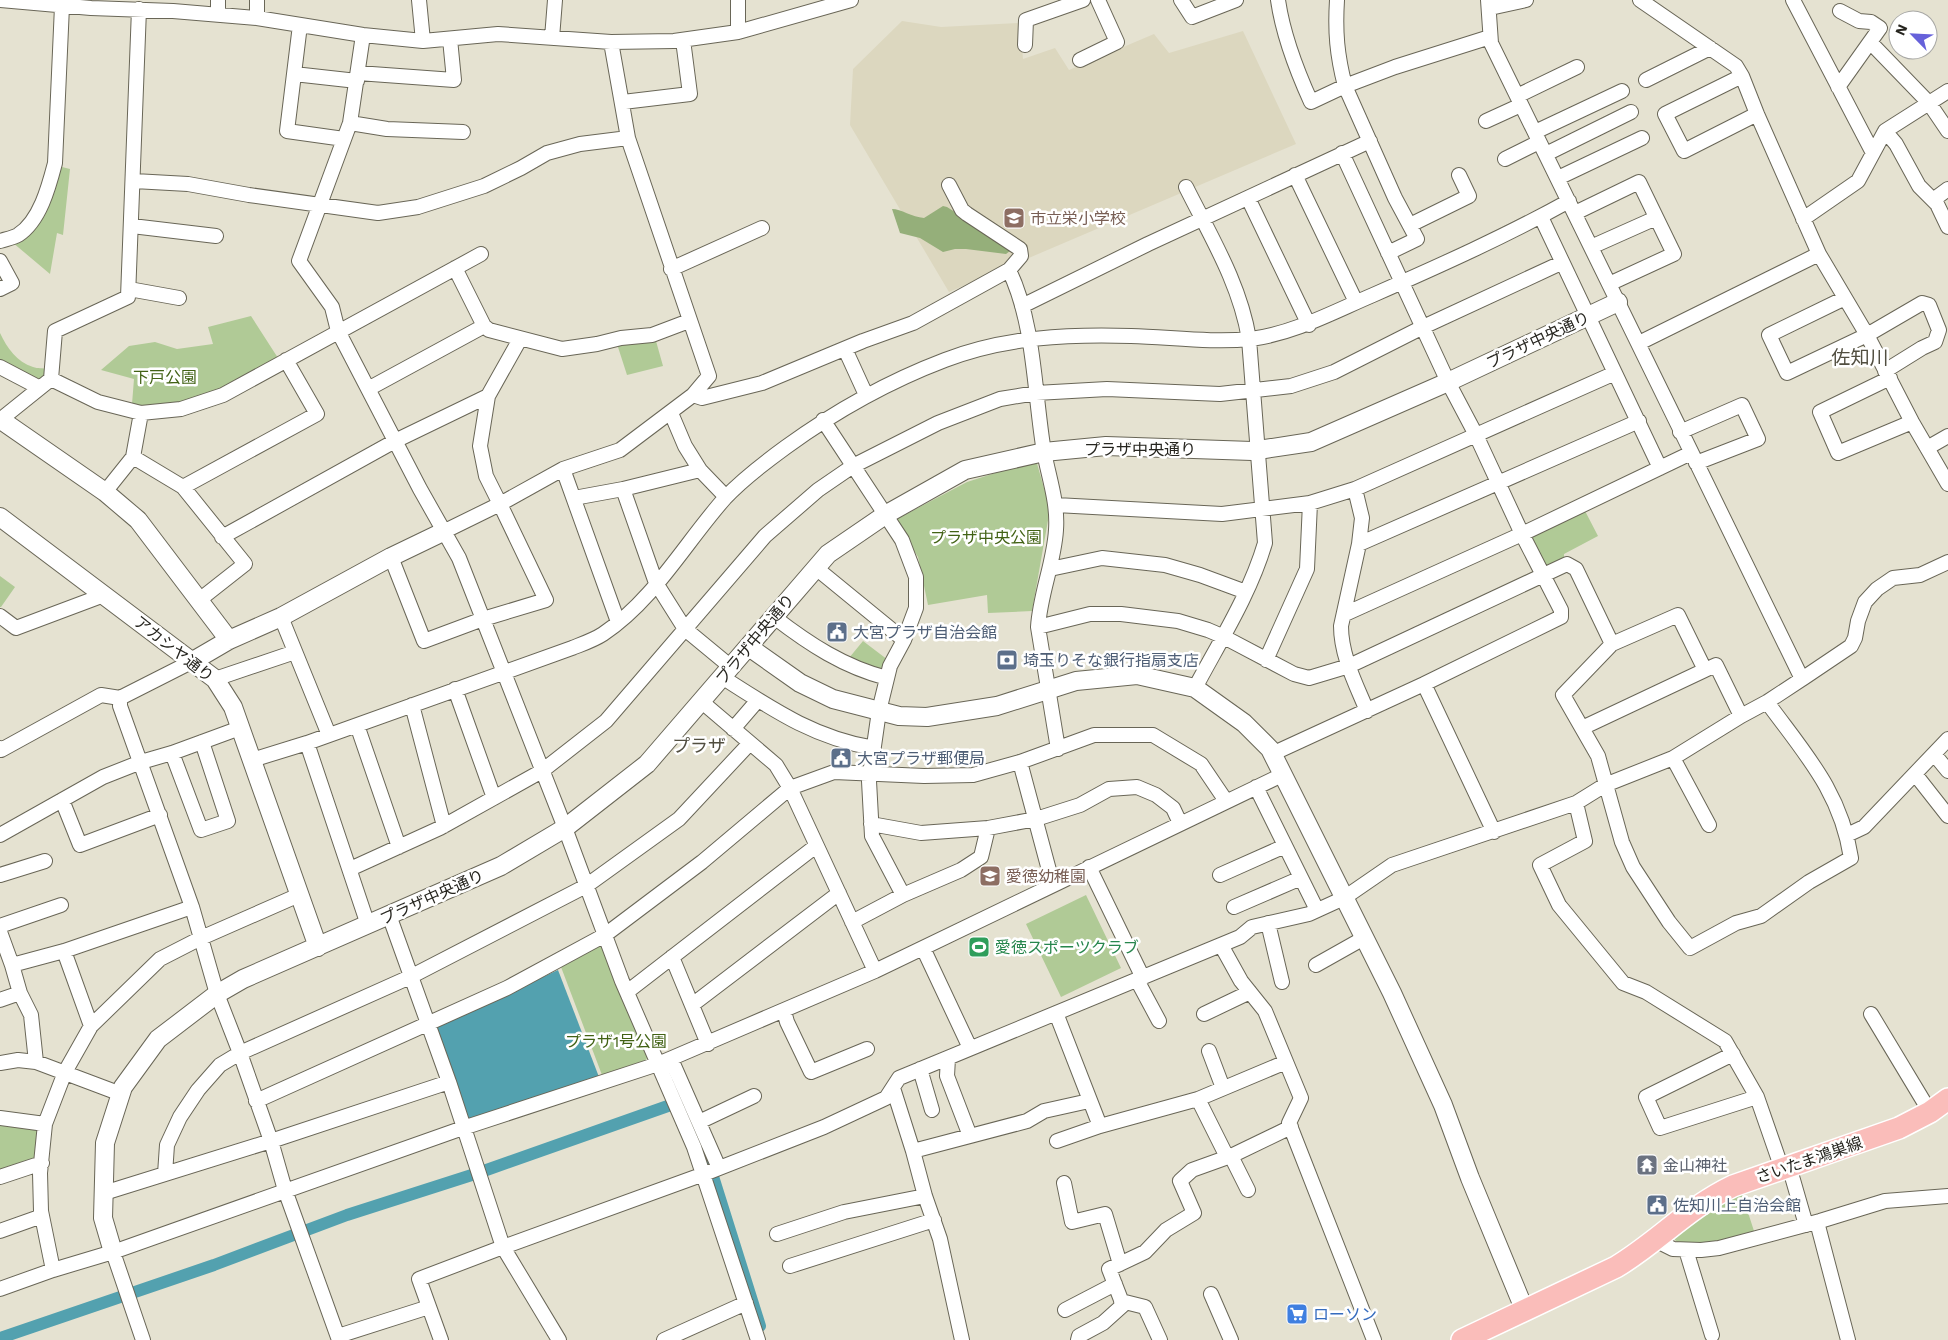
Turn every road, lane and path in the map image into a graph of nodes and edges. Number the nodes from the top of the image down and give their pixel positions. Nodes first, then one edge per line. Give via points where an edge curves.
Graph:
1 (0, 0) edge
2 (218, 0) edge
3 (257, 0) edge
4 (420, 0) edge
5 (555, 0) edge
6 (738, 0) edge
7 (851, 0) edge
8 (1084, 0) edge
9 (1098, 0) edge
10 (1181, 0) edge
11 (1236, 0) edge
12 (1278, 0) edge
13 (1337, 0) edge
14 (1526, 0) edge
15 (1640, 0) edge
16 (1793, 0) edge
17 (86, 3) edge
18 (1489, 4) edge
19 (164, 5) edge
20 (62, 6) junction
21 (139, 9) junction
22 (1840, 11) dead end
23 (218, 15) junction
24 (256, 18) junction
25 (300, 25) junction
26 (738, 32) junction
27 (363, 35) junction
28 (1490, 36) junction
29 (450, 38) junction
30 (552, 38) junction
31 (683, 40) junction
32 (423, 41) junction
33 (611, 42) junction
34 (1870, 42) junction
35 (1025, 45) dead end
36 (1710, 48) junction
37 (1080, 60) dead end
38 (1577, 67) dead end
39 (294, 74) junction
40 (1742, 76) junction
41 (357, 77) junction
42 (1646, 80) dead end
43 (1345, 86) junction
44 (1838, 87) junction
45 (1622, 91) dead end
46 (1948, 91) edge
47 (1519, 101) junction
48 (622, 102) junction
49 (1929, 103) junction
50 (1631, 112) dead end
51 (1757, 114) junction
52 (1486, 121) dead end
53 (350, 123) junction
54 (1885, 131) junction
55 (1948, 131) edge
56 (463, 132) dead end
57 (628, 138) junction
58 (1642, 138) dead end
59 (344, 139) junction
60 (1370, 141) junction
61 (1540, 143) junction
62 (1342, 153) junction
63 (1873, 153) junction
64 (1505, 159) dead end
65 (1295, 175) junction
66 (1459, 175) dead end
67 (1558, 178) junction
68 (134, 181) junction
69 (950, 185) dead end
70 (1186, 187) dead end
71 (1948, 190) edge
72 (1248, 198) junction
73 (1933, 200) junction
74 (319, 205) junction
75 (1572, 207) junction
76 (1541, 217) junction
77 (1656, 218) junction
78 (1202, 219) junction
79 (1803, 219) junction
80 (1410, 225) junction
81 (132, 226) junction
82 (1948, 227) edge
83 (762, 228) dead end
84 (216, 236) dead end
85 (0, 241) edge
86 (1592, 247) junction
87 (1388, 253) junction
88 (481, 254) dead end
89 (1819, 254) junction
90 (0, 261) edge
91 (1562, 263) junction
92 (455, 268) junction
93 (671, 269) junction
94 (1009, 270) junction
95 (1403, 282) junction
96 (1609, 284) junction
97 (0, 289) edge
98 (129, 289) junction
99 (178, 298) dead end
100 (1845, 298) junction
101 (1356, 302) junction
102 (1618, 302) junction
103 (1022, 306) junction
104 (1589, 317) junction
105 (689, 321) junction
106 (1309, 325) junction
107 (484, 326) junction
108 (1422, 327) junction
109 (338, 331) junction
110 (1867, 335) junction
111 (520, 339) junction
112 (1029, 339) junction
113 (1249, 339) junction
114 (1639, 343) junction
115 (845, 349) junction
116 (286, 360) junction
117 (0, 367) edge
118 (1615, 373) junction
119 (1887, 375) junction
120 (52, 379) junction
121 (1448, 382) junction
122 (40, 388) junction
123 (368, 389) junction
124 (1253, 390) junction
125 (1036, 392) junction
126 (693, 394) junction
127 (866, 395) junction
128 (488, 396) junction
129 (671, 412) junction
130 (141, 413) junction
131 (0, 420) edge
132 (823, 420) junction
133 (1639, 421) junction
134 (1912, 422) junction
135 (1680, 432) junction
136 (1476, 435) junction
137 (1948, 436) edge
138 (395, 442) junction
139 (1927, 448) junction
140 (1257, 450) junction
141 (1044, 452) junction
142 (133, 457) junction
143 (1693, 458) junction
144 (853, 466) junction
145 (1660, 468) junction
146 (563, 469) junction
147 (700, 470) junction
148 (1498, 482) junction
149 (1948, 484) edge
150 (183, 487) junction
151 (623, 489) junction
152 (1355, 489) junction
153 (105, 492) junction
154 (726, 497) junction
155 (574, 498) junction
156 (1310, 503) junction
157 (500, 504) junction
158 (1056, 505) junction
159 (1263, 509) junction
160 (885, 515) junction
161 (0, 517) edge
162 (445, 531) junction
163 (1522, 534) junction
164 (222, 537) junction
165 (1359, 544) junction
166 (391, 557) junction
167 (1948, 562) edge
168 (816, 568) junction
169 (1050, 569) junction
170 (1543, 575) junction
171 (656, 583) junction
172 (1246, 592) junction
173 (104, 595) junction
174 (198, 601) junction
175 (1345, 614) junction
176 (0, 616) edge
177 (281, 617) junction
178 (774, 617) junction
179 (483, 619) junction
180 (618, 622) junction
181 (1038, 627) junction
182 (685, 630) junction
183 (1222, 636) junction
184 (229, 640) junction
185 (904, 640) junction
186 (1612, 644) junction
187 (748, 647) junction
188 (295, 652) junction
189 (1266, 660) junction
190 (193, 661) junction
191 (1349, 666) junction
192 (1705, 670) junction
193 (503, 672) junction
194 (726, 672) junction
195 (887, 678) junction
196 (215, 679) junction
197 (1802, 679) junction
198 (1424, 684) junction
199 (1195, 688) junction
200 (455, 689) junction
201 (1048, 690) junction
202 (120, 698) junction
203 (758, 700) junction
204 (702, 702) junction
205 (1767, 702) junction
206 (412, 705) junction
207 (879, 711) junction
208 (1367, 711) junction
209 (1741, 716) junction
210 (357, 725) junction
211 (240, 728) junction
212 (1582, 728) junction
213 (733, 729) junction
214 (329, 735) junction
215 (1948, 739) edge
216 (202, 742) junction
217 (307, 743) junction
218 (750, 743) junction
219 (0, 748) edge
220 (874, 748) junction
221 (1058, 749) junction
222 (172, 753) junction
223 (1272, 754) junction
224 (1934, 754) junction
225 (1673, 758) junction
226 (252, 760) junction
227 (141, 762) junction
228 (1020, 762) junction
229 (542, 771) junction
230 (1948, 771) edge
231 (870, 773) junction
232 (1282, 774) junction
233 (1915, 774) junction
234 (1605, 785) junction
235 (1256, 787) junction
236 (790, 788) junction
237 (494, 798) junction
238 (62, 800) junction
239 (1226, 801) junction
240 (1576, 803) junction
241 (160, 815) junction
242 (1948, 816) edge
243 (1036, 819) junction
244 (1180, 823) junction
245 (871, 824) junction
246 (1709, 825) dead end
247 (444, 826) junction
248 (565, 828) junction
249 (988, 828) junction
250 (1494, 832) junction
251 (0, 834) edge
252 (1847, 835) junction
253 (816, 846) junction
254 (1285, 846) junction
255 (399, 847) junction
256 (45, 861) dead end
257 (1089, 867) junction
258 (350, 869) junction
259 (0, 875) edge
260 (1220, 875) dead end
261 (1301, 878) junction
262 (1053, 885) junction
263 (586, 886) junction
264 (838, 893) junction
265 (299, 895) junction
266 (903, 895) junction
267 (1344, 898) junction
268 (61, 905) dead end
269 (192, 907) junction
270 (1234, 907) dead end
271 (1316, 910) junction
272 (389, 916) junction
273 (852, 922) junction
274 (1268, 923) junction
275 (368, 925) junction
276 (1, 935) edge
277 (605, 935) junction
278 (201, 938) junction
279 (1364, 938) junction
280 (1221, 945) junction
281 (318, 947) junction
282 (923, 948) junction
283 (64, 951) junction
284 (672, 957) junction
285 (12, 965) junction
286 (1316, 965) dead end
287 (876, 971) junction
288 (410, 977) junction
289 (1140, 979) junction
290 (1282, 982) dead end
291 (627, 992) junction
292 (1250, 992) junction
293 (20, 993) junction
294 (217, 994) junction
295 (0, 1000) edge
296 (692, 1005) junction
297 (784, 1011) junction
298 (1056, 1013) junction
299 (1204, 1014) dead end
300 (1871, 1014) dead end
301 (1159, 1021) dead end
302 (427, 1023) junction
303 (92, 1026) junction
304 (708, 1044) junction
305 (970, 1048) junction
306 (866, 1049) dead end
307 (1210, 1052) dead end
308 (240, 1053) junction
309 (1733, 1054) junction
310 (948, 1058) junction
311 (671, 1059) junction
312 (36, 1062) junction
313 (1286, 1062) junction
314 (0, 1063) edge
315 (658, 1064) junction
316 (920, 1069) junction
317 (65, 1072) junction
318 (449, 1082) junction
319 (893, 1088) junction
320 (1223, 1088) junction
321 (121, 1094) junction
322 (754, 1096) dead end
323 (1757, 1097) junction
324 (1198, 1098) junction
325 (1948, 1099) edge
326 (256, 1101) junction
327 (1089, 1101) junction
328 (932, 1110) dead end
329 (1930, 1112) junction
330 (0, 1118) edge
331 (699, 1122) junction
332 (45, 1124) junction
333 (1100, 1126) junction
334 (1291, 1127) junction
335 (462, 1128) junction
336 (970, 1136) junction
337 (271, 1141) junction
338 (1057, 1141) dead end
339 (913, 1151) junction
340 (1229, 1156) junction
341 (42, 1163) junction
342 (719, 1168) junction
343 (1785, 1168) junction
344 (165, 1174) junction
345 (704, 1174) junction
346 (0, 1177) edge
347 (1064, 1182) dead end
348 (285, 1190) junction
349 (1248, 1190) dead end
350 (104, 1193) junction
351 (925, 1196) junction
352 (1948, 1196) edge
353 (42, 1216) junction
354 (934, 1220) junction
355 (1811, 1223) junction
356 (0, 1231) edge
357 (777, 1234) dead end
358 (1655, 1240) junction
359 (503, 1246) junction
360 (1686, 1250) junction
361 (113, 1252) junction
362 (1120, 1264) junction
363 (790, 1266) dead end
364 (53, 1270) junction
365 (1115, 1284) junction
366 (0, 1288) edge
367 (1211, 1294) dead end
368 (1122, 1301) junction
369 (746, 1303) junction
370 (429, 1308) junction
371 (1065, 1310) dead end
372 (1525, 1311) junction
373 (1712, 1335) dead end
374 (338, 1338) edge
375 (143, 1340) edge
376 (440, 1340) edge
377 (559, 1340) edge
378 (664, 1340) edge
379 (758, 1340) edge
380 (962, 1340) edge
381 (1078, 1340) edge
382 (1160, 1340) edge
383 (1231, 1340) edge
384 (1374, 1340) edge
385 (1462, 1340) edge
386 (1848, 1340) edge

1 - 20 street
2 - 23 street
3 - 24 street
4 - 32 street
5 - 30 street
6 - 26 street
7 - 26 street
8 - 35 street via 1026,20
9 - 37 street via 1117,42
10 - 11 street via 1192,17
12 - 43 street via 1290,49 1311,102
13 - 43 street via 1337,57
14 - 18 street
15 - 36 street
16 - 44 street
17 - 20 street
17 - 21 street
18 - 28 street
19 - 21 street
19 - 23 street
20 - 85 street via 55,163 51,180 38,215 19,234
21 - 68 street
22 - 34 street via 1880,28
23 - 24 street
24 - 25 street
25 - 27 street
25 - 39 street
26 - 31 street
27 - 32 street
27 - 41 street
28 - 43 street
28 - 47 street
29 - 30 street via 498,34
29 - 32 street
29 - 41 street via 454,80
30 - 33 street
31 - 33 street
31 - 48 street via 690,94
33 - 48 street
34 - 44 street
34 - 49 street
36 - 40 street via 1736,66
36 - 42 street
38 - 47 street
39 - 41 street
39 - 59 street via 286,131
40 - 51 street
40 - 51 street via 1665,114 1684,151
41 - 53 street
43 - 60 street
44 - 63 street
45 - 61 street
46 - 49 street
47 - 52 street
47 - 61 street
48 - 57 street
49 - 54 street
49 - 55 street
50 - 61 street
51 - 79 street
53 - 56 street via 387,129
53 - 59 street
54 - 63 street
54 - 73 street via 1896,144 1919,186
57 - 74 street via 547,152 484,186 418,207 378,213
57 - 93 street
58 - 67 street
59 - 74 street
60 - 62 street
60 - 80 street
61 - 64 street
61 - 67 street
62 - 65 street
62 - 87 street
63 - 79 street via 1858,181
65 - 72 street
65 - 101 street
66 - 80 street via 1469,196
67 - 75 street
68 - 74 street via 188,184
68 - 81 street
69 - 94 street via 962,210 1020,249 1022,256
70 - 78 street
71 - 73 street
72 - 78 street
72 - 106 street
73 - 82 street
74 - 109 street via 299,261 332,307
75 - 76 street
75 - 77 street via 1639,182
75 - 86 street
76 - 91 street
76 - 95 street
77 - 86 street
77 - 96 street via 1674,254
78 - 103 street
78 - 113 street via 1229,270
79 - 89 street
80 - 87 street via 1418,239
81 - 84 street
81 - 98 street
83 - 93 street
86 - 96 street
87 - 95 street
88 - 92 street
89 - 100 street
89 - 114 street
90 - 97 street via 12,283
91 - 104 street
91 - 108 street
92 - 107 street
92 - 109 street
93 - 105 street
94 - 103 street via 1019,290
94 - 115 street via 913,323
95 - 101 street
95 - 108 street
96 - 102 street
98 - 99 street
98 - 120 street via 128,298 55,331
100 - 110 street
100 - 110 street via 1769,335 1787,373
101 - 106 street
102 - 104 street, プラザ中央通り
102 - 114 street
103 - 112 street
104 - 118 street
104 - 121 street, プラザ中央通り
105 - 111 street via 652,335 562,349
105 - 126 street via 709,376
106 - 113 street
107 - 111 street
107 - 123 street
108 - 121 street
108 - 124 street via 1334,372 1291,386
109 - 116 street
109 - 123 street
110 - 119 street
110 - 119 street via 1922,302 1929,305 1939,330 1935,342
111 - 128 street
112 - 113 street via 1091,335
112 - 125 street
112 - 127 street via 984,347 945,360
113 - 124 street
114 - 135 street
115 - 126 street via 762,383 702,398
115 - 127 street
116 - 130 street via 223,395 181,409
116 - 150 street via 317,414
117 - 122 street
118 - 133 street
118 - 136 street
119 - 134 street
119 - 134 street via 1820,412 1838,453
120 - 122 street
120 - 130 street via 98,402
121 - 136 street
121 - 140 street, プラザ中央通り via 1310,442
122 - 131 street
123 - 138 street
124 - 125 street via 1220,394 1107,389
124 - 140 street
125 - 141 street
125 - 144 street via 1000,399 938,423
126 - 129 street
127 - 132 street
128 - 138 street
128 - 157 street via 480,446 486,476
129 - 146 street via 620,450
129 - 147 street via 685,446
130 - 142 street
131 - 153 street
132 - 144 street
132 - 154 street via 756,469
133 - 145 street
133 - 148 street
134 - 139 street
135 - 143 street
135 - 143 street via 1742,405 1758,439
136 - 148 street
136 - 152 street
137 - 139 street
138 - 162 street
138 - 164 street
139 - 149 street
140 - 141 street, プラザ中央通り via 1106,446
140 - 159 street
141 - 158 street
141 - 160 street, プラザ中央通り via 965,470
142 - 150 street
142 - 153 street
143 - 145 street
143 - 197 street
144 - 160 street
144 - 182 street via 818,490 765,536
145 - 163 street
146 - 155 street
146 - 157 street
147 - 151 street
147 - 154 street
148 - 163 street
148 - 165 street
150 - 164 street
151 - 155 street
151 - 171 street
152 - 156 street
152 - 165 street via 1362,518
153 - 174 street via 138,520
154 - 171 street
155 - 180 street
156 - 159 street
156 - 189 street via 1307,569
157 - 162 street
157 - 179 street via 546,600
158 - 159 street via 1222,514
158 - 169 street
159 - 172 street via 1265,543
160 - 168 street, プラザ中央通り via 828,554
160 - 185 street via 902,540 916,577 916,608
161 - 173 street, アカシヤ通り
162 - 166 street
162 - 179 street
163 - 170 street
163 - 175 street
164 - 174 street via 245,564
165 - 175 street
166 - 177 street
166 - 179 street via 424,641
167 - 197 street via 1920,575 1885,582 1865,602 1851,646
168 - 178 street, プラザ中央通り
168 - 185 street
169 - 172 street via 1102,558 1165,565
169 - 181 street
170 - 186 street via 1567,564 1576,569
170 - 191 street
170 - 198 street via 1561,610 1561,617
171 - 180 street
171 - 182 street
172 - 183 street
173 - 176 street via 16,628
173 - 190 street, アカシヤ通り
174 - 184 street
175 - 191 street via 1341,640
177 - 184 street
177 - 188 street
178 - 187 street, プラザ中央通り
178 - 195 street via 840,661
179 - 193 street
180 - 193 street via 602,635
181 - 183 street via 1090,614 1121,614 1178,621
181 - 201 street
182 - 194 street
182 - 229 street via 606,720
183 - 189 street
183 - 199 street
184 - 190 street
185 - 195 street
186 - 192 street via 1678,615
186 - 212 street via 1563,695
187 - 194 street, プラザ中央通り
187 - 207 street via 800,683 833,699
188 - 196 street
188 - 214 street
189 - 191 street via 1308,678
190 - 196 street, アカシヤ通り
190 - 202 street
191 - 208 street
192 - 209 street via 1716,665
192 - 212 street
193 - 200 street
193 - 229 street
194 - 203 street
194 - 204 street, プラザ中央通り
195 - 207 street
196 - 211 street, アカシヤ通り via 233,706
197 - 205 street
198 - 208 street
198 - 250 street
199 - 201 street via 1137,675 1076,680
199 - 223 street via 1244,723
200 - 206 street
200 - 237 street
201 - 207 street via 997,706 927,717
201 - 221 street
202 - 219 street via 101,695
202 - 227 street
203 - 213 street
203 - 220 street via 807,729
204 - 213 street
204 - 248 street, プラザ中央通り via 647,764
205 - 209 street
205 - 252 street via 1819,773 1839,811
206 - 210 street
206 - 247 street
207 - 220 street
208 - 223 street
209 - 225 street
210 - 214 street
210 - 255 street
211 - 216 street
211 - 226 street, アカシヤ通り
212 - 234 street via 1598,756
213 - 218 street
214 - 217 street
215 - 224 street
216 - 222 street
216 - 222 street via 228,821 201,830
217 - 226 street
217 - 258 street
218 - 236 street via 776,765
218 - 263 street via 679,819
220 - 231 street
221 - 228 street
221 - 239 street via 1094,735 1153,735 1201,764
222 - 227 street
223 - 232 street
224 - 230 street
224 - 233 street
225 - 234 street
225 - 246 street
226 - 265 street, アカシヤ通り
227 - 238 street via 103,777
227 - 241 street
228 - 231 street via 973,775
228 - 243 street
229 - 237 street
229 - 248 street
231 - 236 street via 834,772
231 - 245 street
232 - 235 street
232 - 267 street
233 - 242 street
233 - 252 street via 1864,827
234 - 240 street
234 - 252 street via 1633,867 1690,948 1736,923 1761,916 1808,882 1851,858
235 - 239 street
235 - 254 street
236 - 253 street
236 - 277 street via 702,862
237 - 247 street
238 - 241 street via 80,845
238 - 251 street
239 - 244 street
240 - 250 street
240 - 309 street via 1586,841 1540,865 1559,905 1622,983 1646,992 1725,1041
241 - 269 street
243 - 244 street via 1080,804 1109,789 1137,787 1156,795 1173,808
243 - 249 street
243 - 262 street
244 - 257 street
245 - 249 street via 921,833
245 - 266 street via 872,836
247 - 255 street
248 - 263 street
248 - 272 street, プラザ中央通り via 501,866
249 - 266 street via 981,857 961,870
250 - 267 street via 1392,865
253 - 264 street
253 - 284 street
254 - 260 street
254 - 261 street
255 - 258 street
256 - 259 street
257 - 262 street
257 - 289 street
258 - 275 street
261 - 270 street
261 - 271 street
262 - 282 street
263 - 277 street
263 - 288 street
264 - 273 street
264 - 296 street
265 - 278 street
265 - 281 street, アカシヤ通り
266 - 273 street
267 - 271 street
267 - 279 street
268 - 276 street
269 - 278 street
269 - 283 street
271 - 274 street
272 - 275 street, プラザ中央通り
272 - 288 street
273 - 287 street
274 - 280 street via 1252,926 1240,937
274 - 290 street
275 - 281 street, プラザ中央通り
276 - 285 street
277 - 291 street
277 - 302 street via 506,988
278 - 294 street
278 - 303 street via 160,959
279 - 286 street
279 - 372 street via 1443,1104
280 - 289 street
280 - 292 street
281 - 294 street, プラザ中央通り via 243,979
282 - 287 street
282 - 305 street
283 - 285 street
283 - 303 street
284 - 291 street
284 - 296 street
285 - 293 street
287 - 297 street via 836,994
288 - 302 street
288 - 308 street
289 - 298 street
289 - 301 street
291 - 315 street
292 - 299 street
292 - 313 street via 1265,1011
293 - 295 street
293 - 312 street via 31,1015
294 - 308 street
294 - 321 street, プラザ中央通り via 158,1039
296 - 304 street
297 - 304 street
297 - 306 street via 786,1022 811,1072
298 - 305 street
298 - 327 street
300 - 329 street
302 - 318 street
302 - 326 street
303 - 317 street
304 - 311 street
305 - 310 street
307 - 320 street
308 - 326 street
308 - 344 street via 220,1065 180,1117 167,1145
309 - 323 street
309 - 323 street via 1646,1097 1660,1128
310 - 316 street
310 - 336 street via 947,1076
311 - 315 street
311 - 331 street
312 - 314 street
312 - 317 street
313 - 320 street
313 - 334 street via 1301,1098 1289,1123
315 - 335 street
315 - 345 street
316 - 319 street via 899,1078
316 - 328 street
317 - 321 street
317 - 332 street
318 - 335 street
318 - 337 street
319 - 339 street
319 - 342 street via 886,1098 824,1128
320 - 324 street
321 - 350 street, プラザ中央通り via 105,1142
322 - 331 street
323 - 343 street
324 - 333 street
324 - 340 street
325 - 329 main road, さいたま鴻巣線
326 - 337 street
327 - 333 street
327 - 336 street via 1044,1111 1028,1122
329 - 343 main road, さいたま鴻巣線 via 1899,1128
330 - 332 street
331 - 342 street
332 - 341 street
333 - 338 street
334 - 340 street
334 - 384 street
335 - 348 street
335 - 359 street
336 - 339 street
337 - 344 street
337 - 348 street
339 - 351 street
340 - 349 street
340 - 362 street via 1192,1170 1180,1180 1194,1213 1166,1230 1144,1252
341 - 346 street
341 - 353 street
342 - 345 street
343 - 355 street
343 - 358 main road, さいたま鴻巣線 via 1712,1196
344 - 350 street
345 - 359 street
345 - 369 street
347 - 362 street via 1072,1222 1105,1214
348 - 361 street
348 - 374 street
350 - 361 street, プラザ中央通り via 103,1218
351 - 354 street
351 - 357 street via 844,1212
352 - 355 street via 1885,1201
353 - 356 street
353 - 364 street
354 - 363 street
354 - 380 street
355 - 360 street via 1719,1248
355 - 386 street
358 - 360 street via 1673,1249
358 - 372 main road, さいたま鴻巣線 via 1616,1267
359 - 370 street via 420,1279
359 - 377 street
360 - 373 street
361 - 364 street
361 - 375 street
362 - 365 street via 1109,1269
364 - 366 street
365 - 368 street
365 - 371 street
367 - 383 street
368 - 381 street via 1123,1305 1103,1323 1079,1336
368 - 382 street via 1145,1307
369 - 378 street
369 - 379 street
370 - 374 street
370 - 376 street
372 - 385 main road, さいたま鴻巣線

